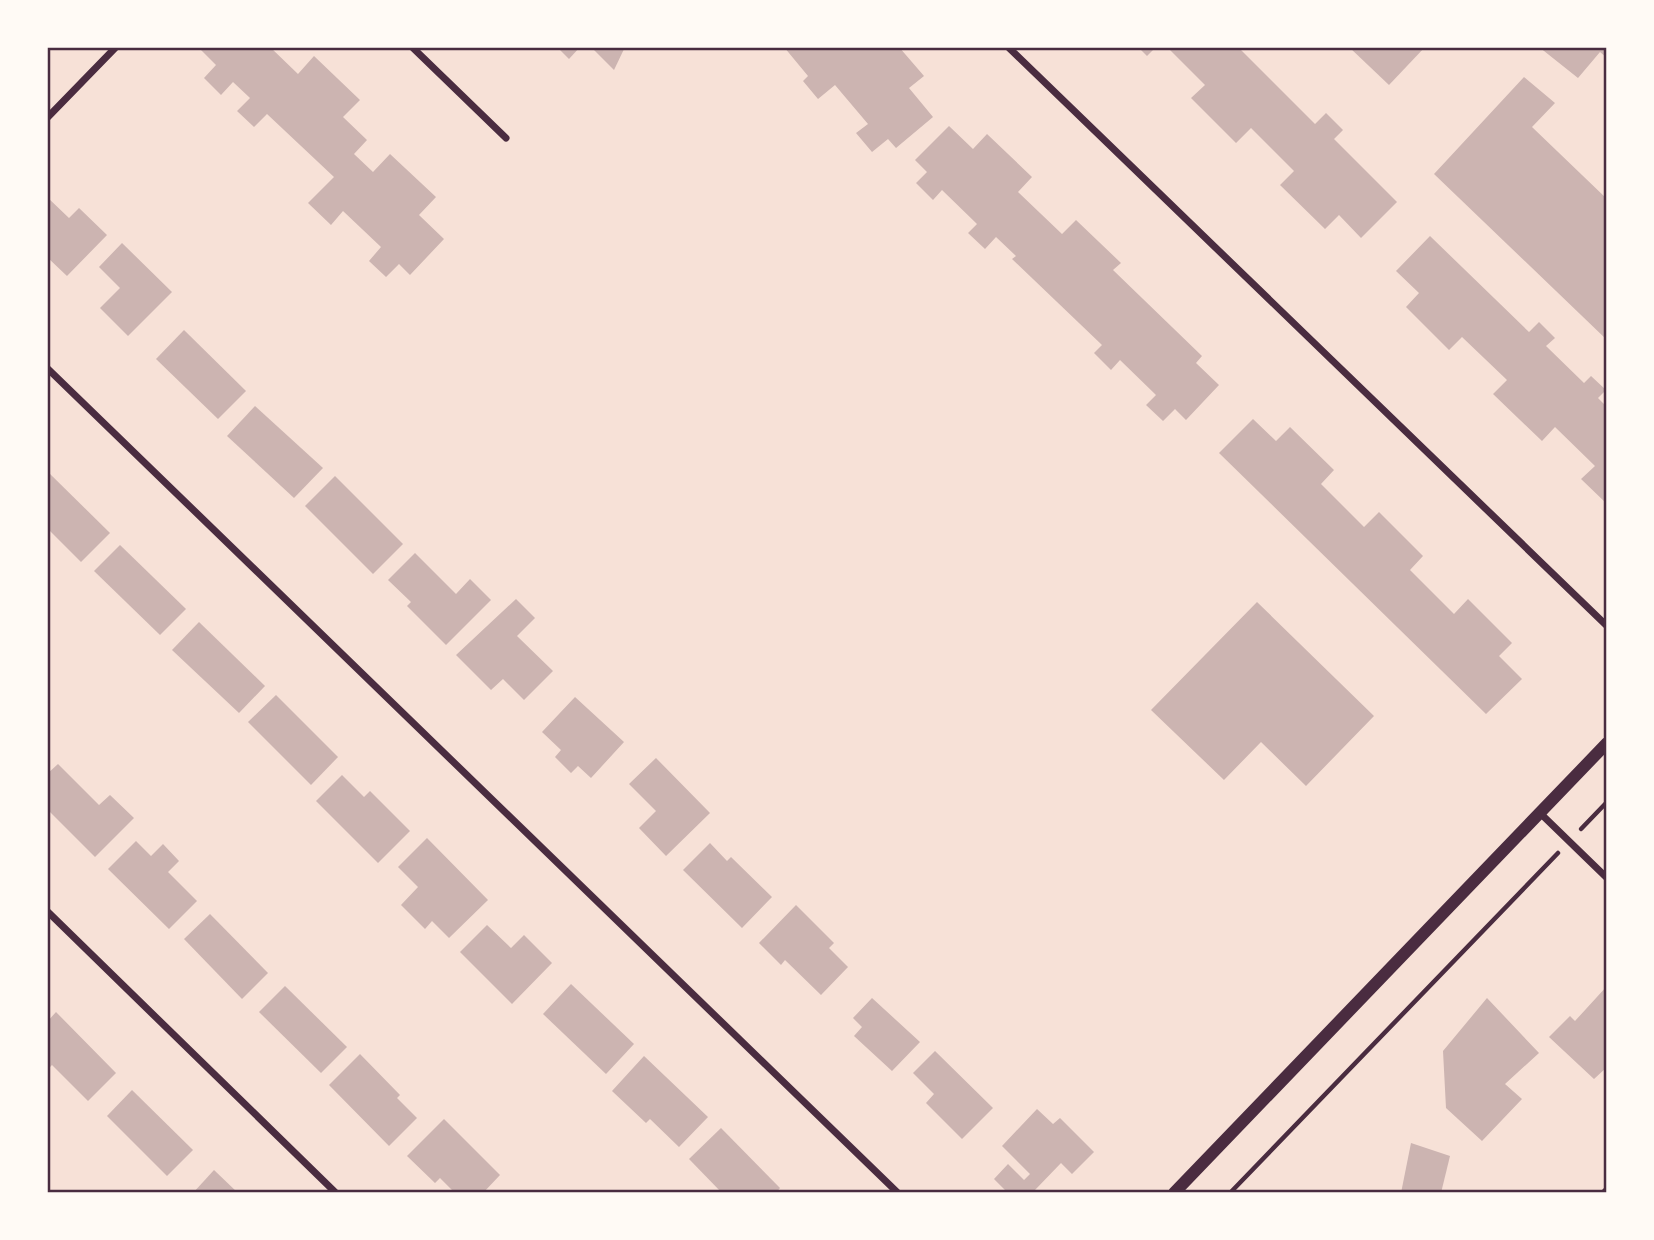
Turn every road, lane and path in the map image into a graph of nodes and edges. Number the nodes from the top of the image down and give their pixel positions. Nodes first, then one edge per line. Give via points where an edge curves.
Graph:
1 (116, 47) edge
2 (412, 47) edge
3 (1008, 47) edge
4 (47, 118) edge
5 (506, 138) dead end
6 (47, 369) edge
7 (1607, 626) edge
8 (1607, 743) edge
9 (1607, 802) edge
10 (1540, 813) junction
11 (1569, 841) junction
12 (1607, 878) edge
13 (47, 911) edge
14 (336, 1193) edge
15 (898, 1193) edge
16 (1174, 1193) edge
17 (1230, 1193) edge

1 - 4 street
2 - 5 street
3 - 7 street
6 - 15 street
8 - 10 street
9 - 11 path
10 - 11 street
10 - 16 street
11 - 12 street
11 - 17 path
13 - 14 street

